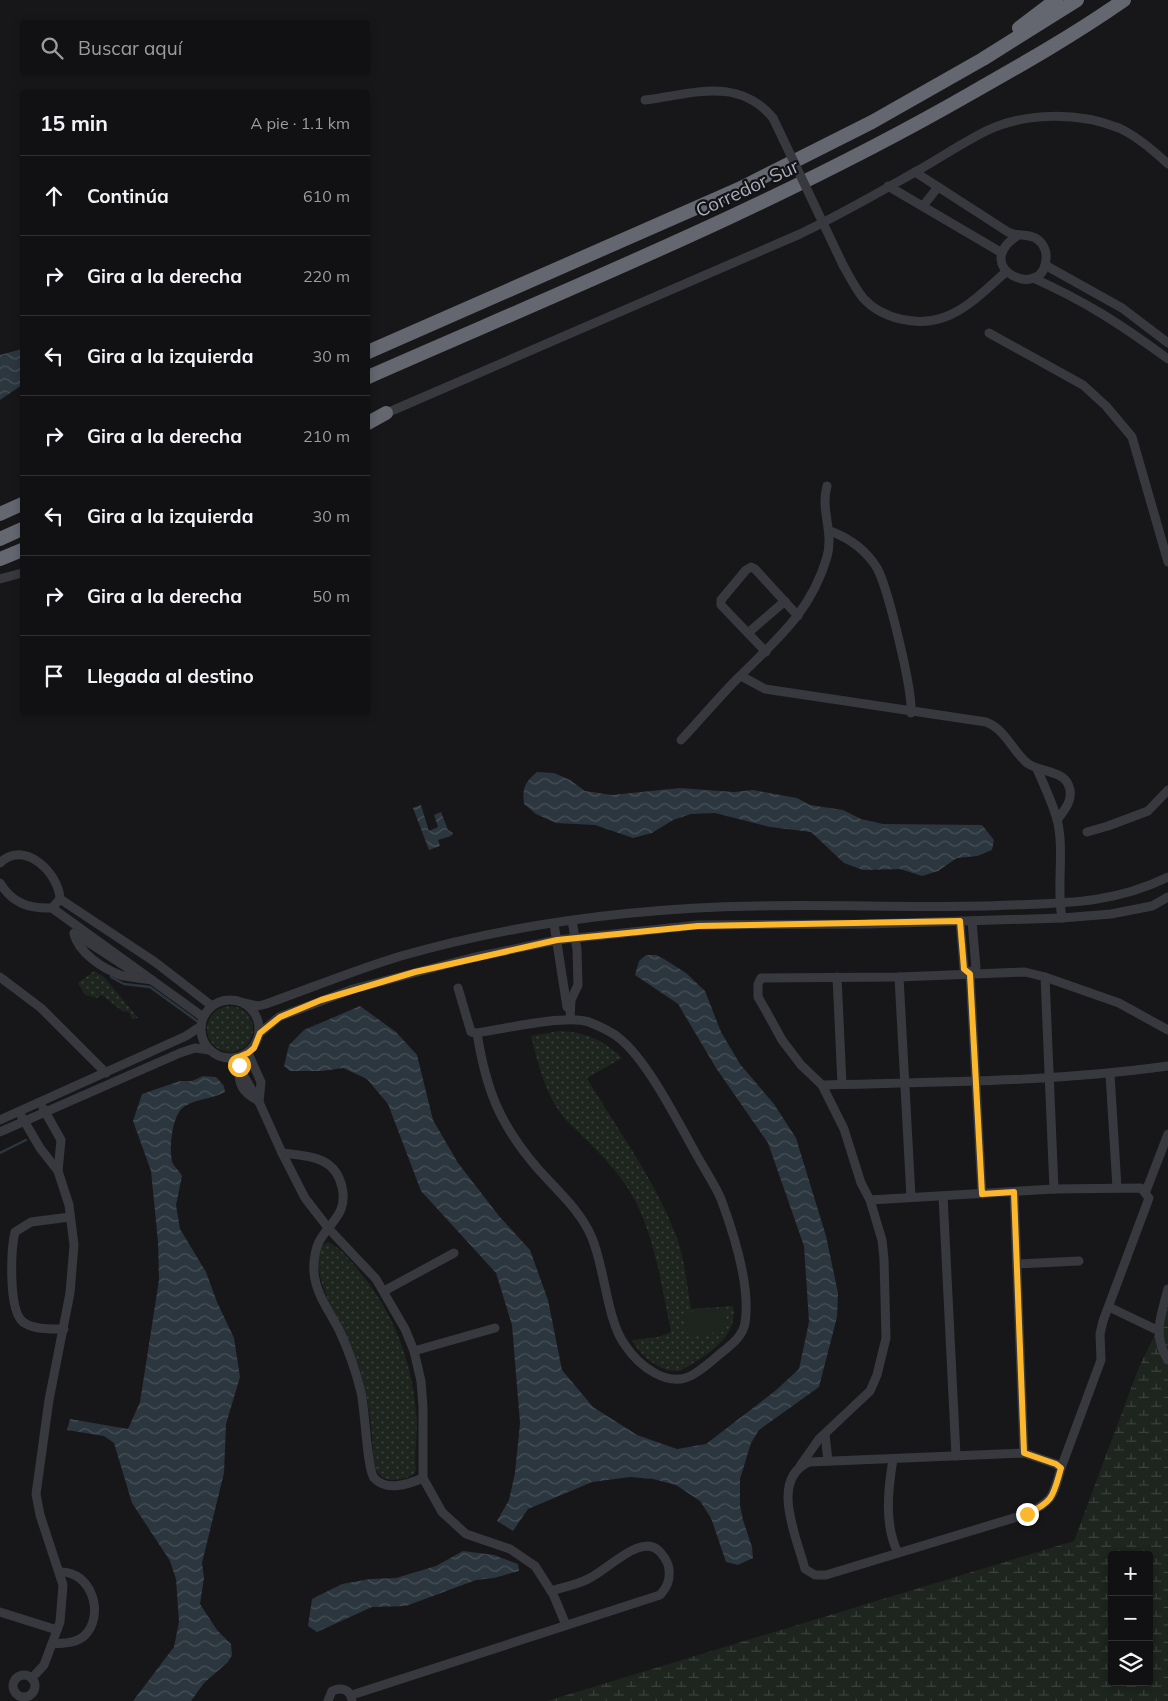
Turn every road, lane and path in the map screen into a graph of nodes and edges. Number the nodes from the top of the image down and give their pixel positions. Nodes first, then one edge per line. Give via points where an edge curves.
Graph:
1 (1056, 0) edge
2 (1077, 0) edge
3 (1124, 0) edge
4 (953, 77) junction
5 (645, 100) dead end
6 (1168, 164) edge
7 (915, 172) junction
8 (888, 186) junction
9 (938, 187) junction
10 (923, 206) junction
11 (1017, 236) junction
12 (1002, 254) junction
13 (1045, 266) junction
14 (1006, 272) junction
15 (1033, 278) junction
16 (989, 333) dead end
17 (1168, 343) edge
18 (370, 351) edge
19 (1168, 359) edge
20 (370, 376) edge
21 (386, 413) joint
22 (370, 421) edge
23 (827, 486) dead end
24 (20, 505) edge
25 (0, 514) edge
26 (20, 531) edge
27 (830, 531) junction
28 (0, 540) edge
29 (20, 551) edge
30 (0, 558) edge
31 (1168, 562) edge
32 (20, 573) edge
33 (0, 579) edge
34 (785, 601) junction
35 (798, 616) junction
36 (748, 633) junction
37 (766, 652) junction
38 (741, 676) junction
39 (911, 713) junction
40 (681, 740) dead end
41 (1037, 769) junction
42 (1168, 790) edge
43 (1057, 820) junction
44 (1087, 832) dead end
45 (1, 860) edge
46 (1168, 877) edge
47 (0, 883) edge
48 (1168, 897) edge
49 (60, 898) junction
50 (1060, 903) junction
51 (52, 908) junction
52 (1062, 918) junction
53 (71, 921) junction
54 (572, 921) junction
55 (960, 921) junction
56 (972, 921) junction
57 (554, 924) junction
58 (575, 937) junction
59 (557, 940) junction
60 (137, 950) junction
61 (125, 968) junction
62 (970, 974) junction
63 (0, 977) edge
64 (837, 977) junction
65 (899, 977) junction
66 (1045, 977) junction
67 (150, 980) junction
68 (458, 988) dead end
69 (244, 1003) junction
70 (212, 1006) junction
71 (203, 1016) junction
72 (570, 1020) junction
73 (201, 1026) junction
74 (1168, 1030) edge
75 (260, 1033) junction
76 (477, 1033) junction
77 (209, 1050) junction
78 (248, 1053) junction
79 (236, 1062) junction
80 (1168, 1066) edge
81 (106, 1073) junction
82 (1110, 1074) junction
83 (1049, 1078) junction
84 (976, 1080) junction
85 (903, 1083) junction
86 (842, 1084) junction
87 (822, 1085) junction
88 (39, 1102) junction
89 (259, 1102) junction
90 (18, 1112) junction
91 (46, 1112) junction
92 (0, 1120) edge
93 (23, 1122) junction
94 (0, 1132) edge
95 (1168, 1134) edge
96 (282, 1154) junction
97 (58, 1171) junction
98 (1117, 1188) junction
99 (1054, 1189) junction
100 (1014, 1192) junction
101 (1146, 1192) junction
102 (982, 1194) junction
103 (943, 1196) junction
104 (911, 1197) junction
105 (870, 1200) junction
106 (70, 1217) junction
107 (329, 1229) junction
108 (454, 1253) dead end
109 (1079, 1261) dead end
110 (1017, 1264) junction
111 (1168, 1289) edge
112 (384, 1291) junction
113 (1108, 1307) junction
114 (495, 1328) dead end
115 (64, 1329) junction
116 (1157, 1330) junction
117 (414, 1351) junction
118 (1168, 1360) edge
119 (825, 1434) junction
120 (1024, 1453) junction
121 (956, 1456) junction
122 (893, 1459) junction
123 (828, 1461) junction
124 (800, 1466) junction
125 (1061, 1468) junction
126 (423, 1478) junction
127 (898, 1553) junction
128 (60, 1572) junction
129 (551, 1591) junction
130 (0, 1612) edge
131 (566, 1625) junction
132 (57, 1630) junction
133 (52, 1644) junction
134 (32, 1678) dead end
135 (352, 1698) edge
136 (328, 1701) edge

1 - 4 highway
2 - 4 highway, Corredor Sur
3 - 20 highway, Corredor Sur via 999,78 859,156 749,210
4 - 18 highway, Corredor Sur via 739,189
5 - 14 street, bridge via 725,90 741,93 756,102 772,118 843,265 864,298 881,312 911,321 946,317
6 - 7 street via 1121,129 1096,121 1045,116 1016,120 987,131
7 - 8 street
7 - 9 street
8 - 10 street
8 - 21 street via 800,234
9 - 10 street
9 - 11 street
10 - 12 street
11 - 12 street via 1007,243
11 - 13 street via 1031,236 1043,245 1047,258
12 - 14 street
13 - 15 street
13 - 17 street via 1122,308
14 - 15 street via 1014,278
15 - 19 street via 1119,323
16 - 31 street via 1083,385 1132,437
21 - 22 highway
23 - 27 street via 824,508
24 - 25 highway
26 - 28 highway
27 - 35 street via 827,555 817,584
27 - 39 street via 858,546 877,567 885,587 911,694
29 - 30 highway
32 - 33 street
34 - 35 street
34 - 36 street
34 - 36 street via 755,568 746,570 721,600 725,609
35 - 37 street
36 - 37 street
37 - 38 street
38 - 39 street via 764,689
38 - 40 street
39 - 41 street via 994,725
41 - 43 street
41 - 43 street via 1062,778 1068,784 1068,805
42 - 44 street via 1148,811
43 - 50 street
45 - 49 street via 24,857 44,865 58,884
46 - 50 street via 1141,890 1111,898
47 - 51 street via 12,898 22,904 32,908
48 - 52 street via 1152,906 1111,914
49 - 51 street
49 - 60 street
50 - 52 street
50 - 54 street via 986,907 757,906
51 - 53 street
52 - 56 street
53 - 61 street
53 - 61 street via 76,943 84,952
54 - 57 street
54 - 58 street
55 - 56 street
55 - 58 street via 698,926
55 - 62 street via 964,969
56 - 62 street via 976,968
57 - 59 street
57 - 69 street via 402,956 266,1004
58 - 59 street
58 - 72 street via 578,985 571,1000
59 - 72 street
59 - 75 street via 470,958 353,989 280,1017
60 - 61 street
60 - 70 street
61 - 67 street
61 - 67 street
62 - 65 street
62 - 66 street via 1025,972
62 - 84 street
63 - 81 street via 41,1008
64 - 65 street
64 - 86 street
64 - 87 street via 761,978 758,984 758,996 782,1040
65 - 85 street
66 - 74 street via 1119,1003
66 - 83 street
67 - 71 street
68 - 76 street via 468,1025 471,1032
69 - 70 street via 230,999
69 - 75 street via 257,1015
70 - 71 street
71 - 73 street
72 - 76 street
72 - 76 street via 586,1021 607,1031 632,1050 663,1095 720,1198 736,1249 746,1299 745,1326 735,1342 693,1375 677,1380 659,1376 638,1362 623,1343 614,1322 601,1260 588,1229 571,1204 515,1140 499,1114 488,1087
73 - 77 street via 201,1035
73 - 81 street
75 - 78 street via 254,1048
77 - 79 street
77 - 91 street via 195,1048 180,1052
78 - 79 street
78 - 89 street via 261,1082
79 - 89 street via 245,1093
80 - 82 street
81 - 88 street
82 - 83 street
82 - 98 street
83 - 84 street
83 - 99 street
84 - 85 street
84 - 102 street
85 - 86 street
85 - 104 street
86 - 87 street
87 - 105 street via 844,1129 861,1183
88 - 90 street
88 - 91 street
89 - 96 street
90 - 92 street
90 - 93 street
91 - 93 street
91 - 97 street via 61,1140
93 - 94 street
93 - 97 street
95 - 101 street
96 - 107 street via 305,1198
96 - 107 street via 311,1156 326,1161 337,1175 343,1200 339,1216
97 - 106 street
98 - 99 street
98 - 101 street via 1141,1188
99 - 100 street
100 - 102 street
100 - 110 street
101 - 113 street via 1149,1198
102 - 103 street
103 - 104 street
103 - 121 street
104 - 105 street
105 - 119 street via 882,1240 886,1338 878,1375 870,1391
106 - 115 street via 74,1245
106 - 115 street via 31,1222 15,1232 12,1243 13,1297 22,1321 38,1328
107 - 112 street
107 - 126 street via 320,1240 314,1274 321,1298 340,1331 355,1368 373,1477 389,1486 400,1486
108 - 112 street
109 - 110 street
110 - 120 street
111 - 116 street
112 - 117 street
113 - 116 street
113 - 125 street via 1100,1334 1101,1360
114 - 117 street
115 - 128 street via 41,1447 36,1494
116 - 118 street
117 - 126 street via 423,1406
119 - 123 street
119 - 124 street
120 - 121 street
120 - 125 street
121 - 122 street
122 - 123 street
122 - 127 street via 888,1504 891,1534
123 - 124 street
124 - 127 street via 786,1491 805,1569 815,1575 826,1575
125 - 127 street via 1046,1505 1027,1514
126 - 129 street via 442,1512 466,1534 525,1559 535,1566
128 - 132 street via 63,1585
128 - 133 street via 69,1572 83,1580 93,1594 94,1617 86,1635 72,1642
129 - 131 street
129 - 131 street via 588,1580 640,1546 653,1546 669,1566 670,1577 660,1595
130 - 132 street
131 - 135 street
132 - 133 street
133 - 134 street via 44,1664
135 - 136 street via 346,1690 339,1688 332,1692

